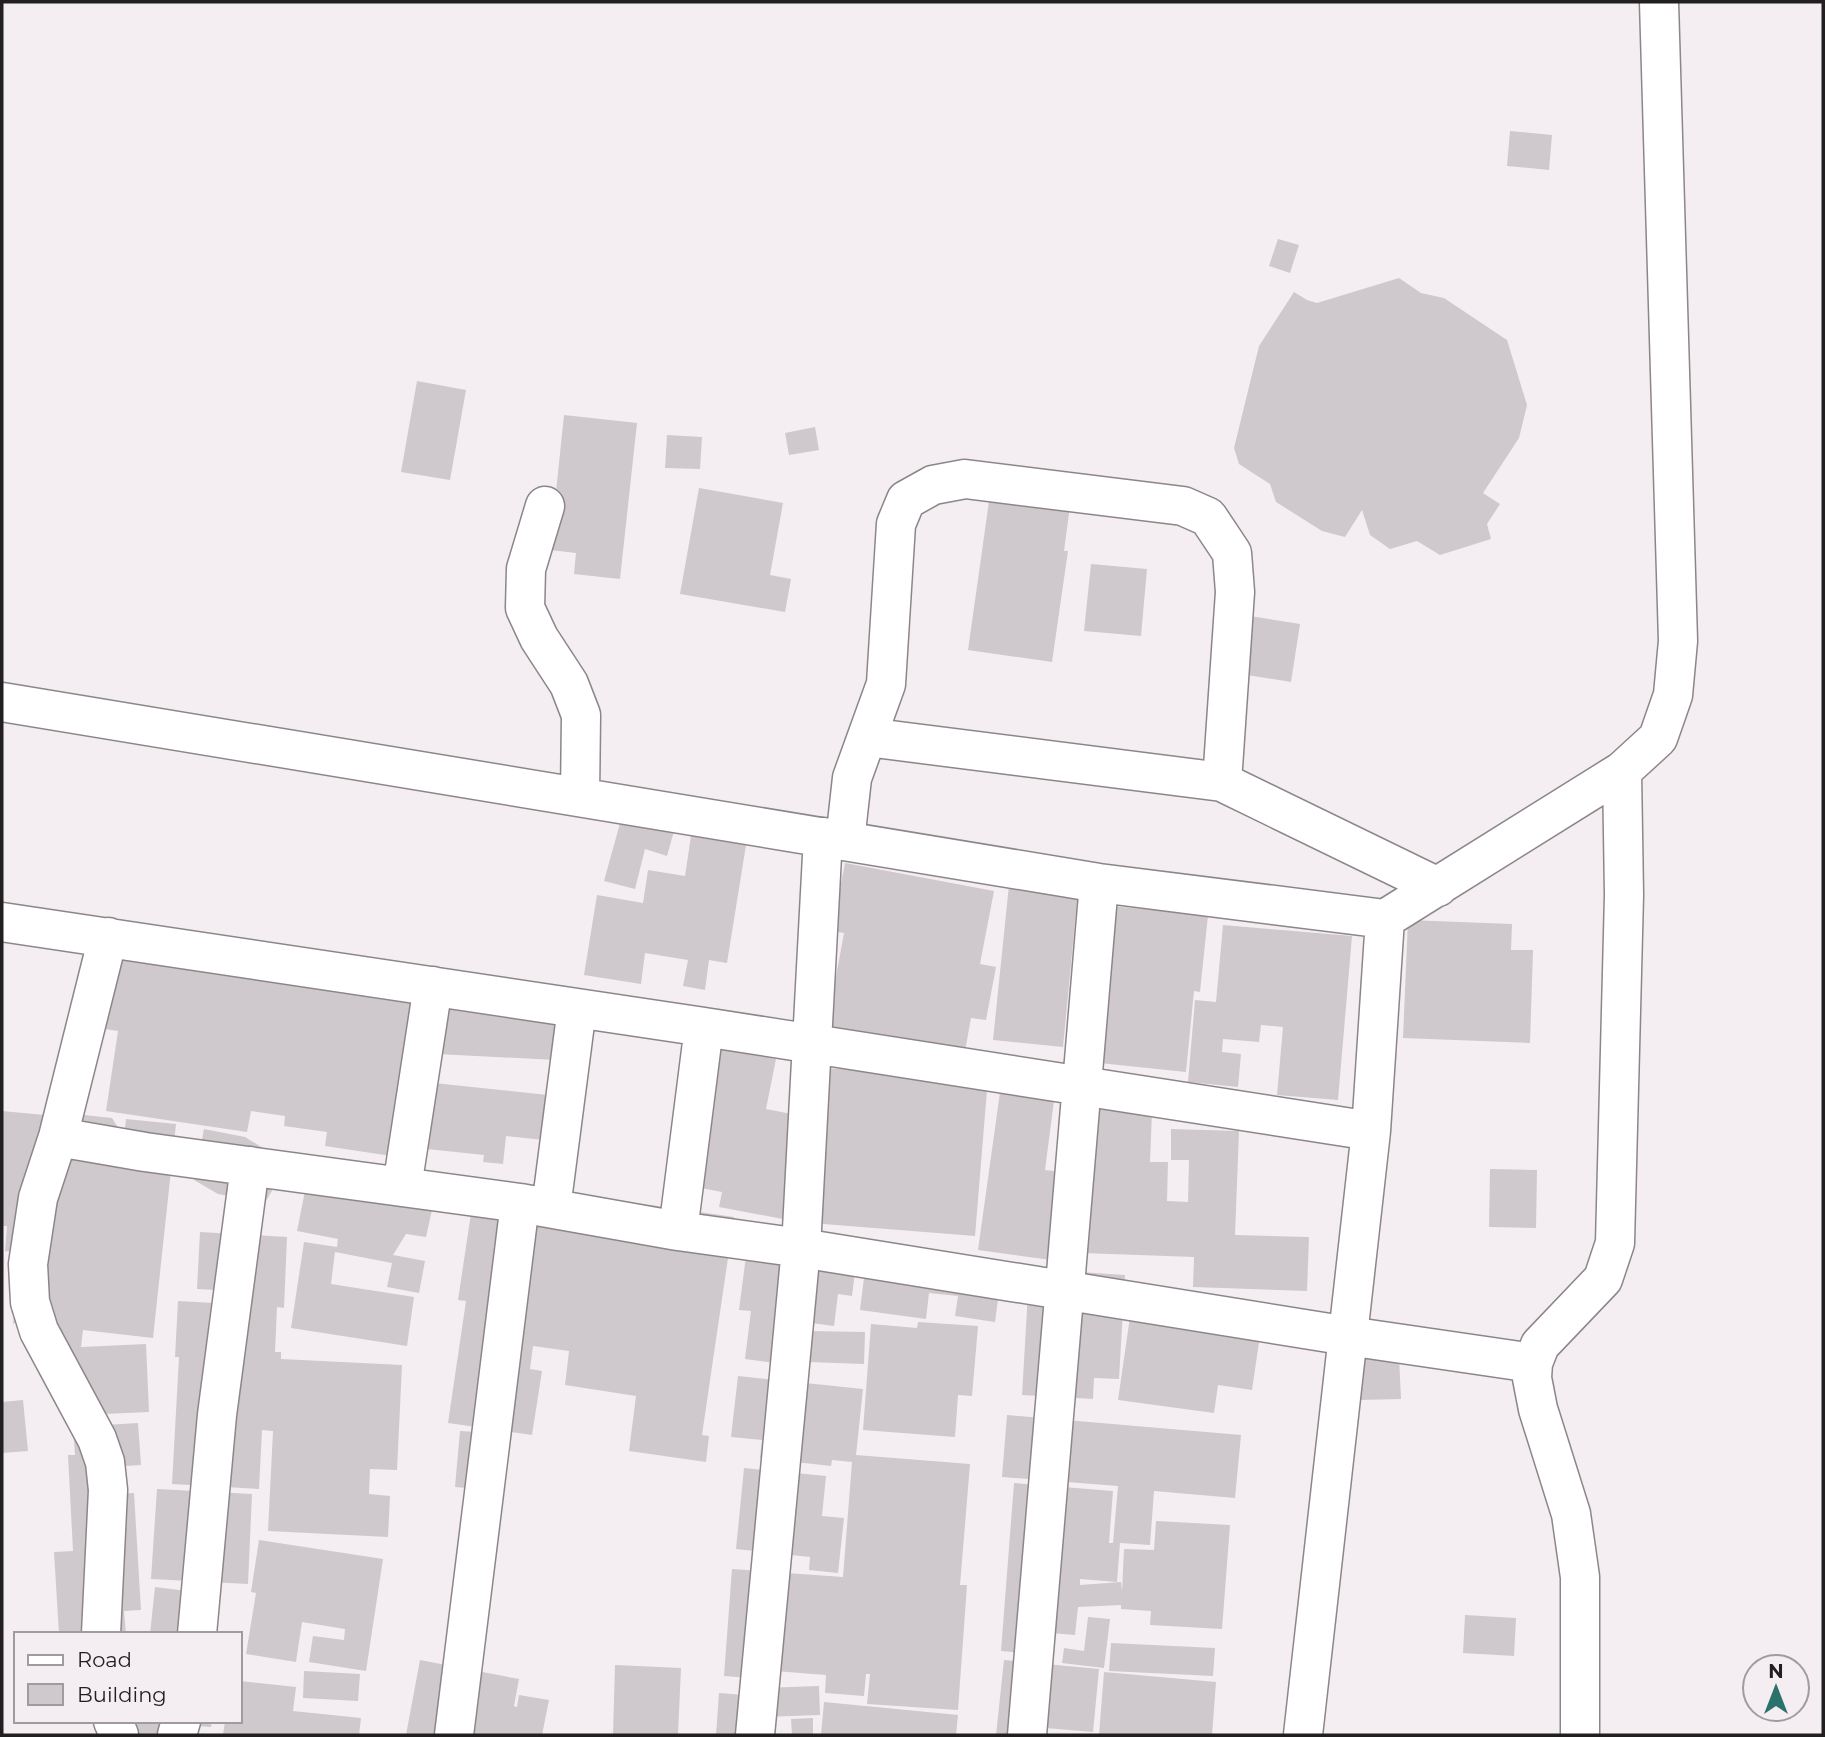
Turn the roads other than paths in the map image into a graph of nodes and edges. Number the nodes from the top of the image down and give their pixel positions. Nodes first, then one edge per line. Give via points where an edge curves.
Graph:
1 (1659, 2) edge
2 (545, 506) dead end
3 (2, 702) edge
4 (867, 737) junction
5 (1622, 771) junction
6 (1222, 782) junction
7 (580, 797) junction
8 (834, 839) junction
9 (1099, 883) junction
10 (1438, 887) junction
11 (1385, 919) junction
12 (2, 922) edge
13 (108, 937) junction
14 (433, 986) junction
15 (577, 1008) junction
16 (704, 1027) junction
17 (811, 1044) junction
18 (1083, 1086) junction
19 (1371, 1131) junction
20 (58, 1137) junction
21 (250, 1166) junction
22 (402, 1187) junction
23 (536, 1205) junction
24 (678, 1231) junction
25 (801, 1248) junction
26 (1064, 1290) junction
27 (1348, 1336) junction
28 (1533, 1363) junction
29 (101, 1632) edge
30 (197, 1632) edge
31 (454, 1735) edge
32 (755, 1735) edge
33 (1027, 1735) edge
34 (1303, 1735) edge
35 (1580, 1735) edge

1 - 5 street via 1678,641 1673,695 1658,738
2 - 7 street via 526,569 525,608 569,684 581,715
3 - 7 street
4 - 6 street
4 - 6 street via 886,684 896,524 906,500 933,485 965,479 1169,504 1208,517 1232,553 1235,592
4 - 8 street
5 - 10 street
5 - 28 street via 1624,895 1615,1243 1603,1279 1541,1345
6 - 10 street
7 - 8 street
8 - 9 street
8 - 17 street
9 - 11 street
9 - 18 street
10 - 11 street
11 - 19 street
12 - 13 street
13 - 14 street
13 - 20 street
14 - 15 street
14 - 22 street
15 - 16 street
15 - 23 street
16 - 17 street
16 - 24 street
17 - 18 street
17 - 25 street
18 - 19 street
18 - 26 street
19 - 27 street
20 - 21 street
20 - 29 street via 38,1198 28,1264 30,1302 39,1331 105,1462
21 - 22 street
21 - 30 street via 217,1415
22 - 23 street
23 - 24 street
23 - 31 street
24 - 25 street
25 - 26 street
25 - 32 street
26 - 27 street
26 - 33 street
27 - 28 street
27 - 34 street
28 - 35 street via 1538,1409 1571,1514 1580,1577

